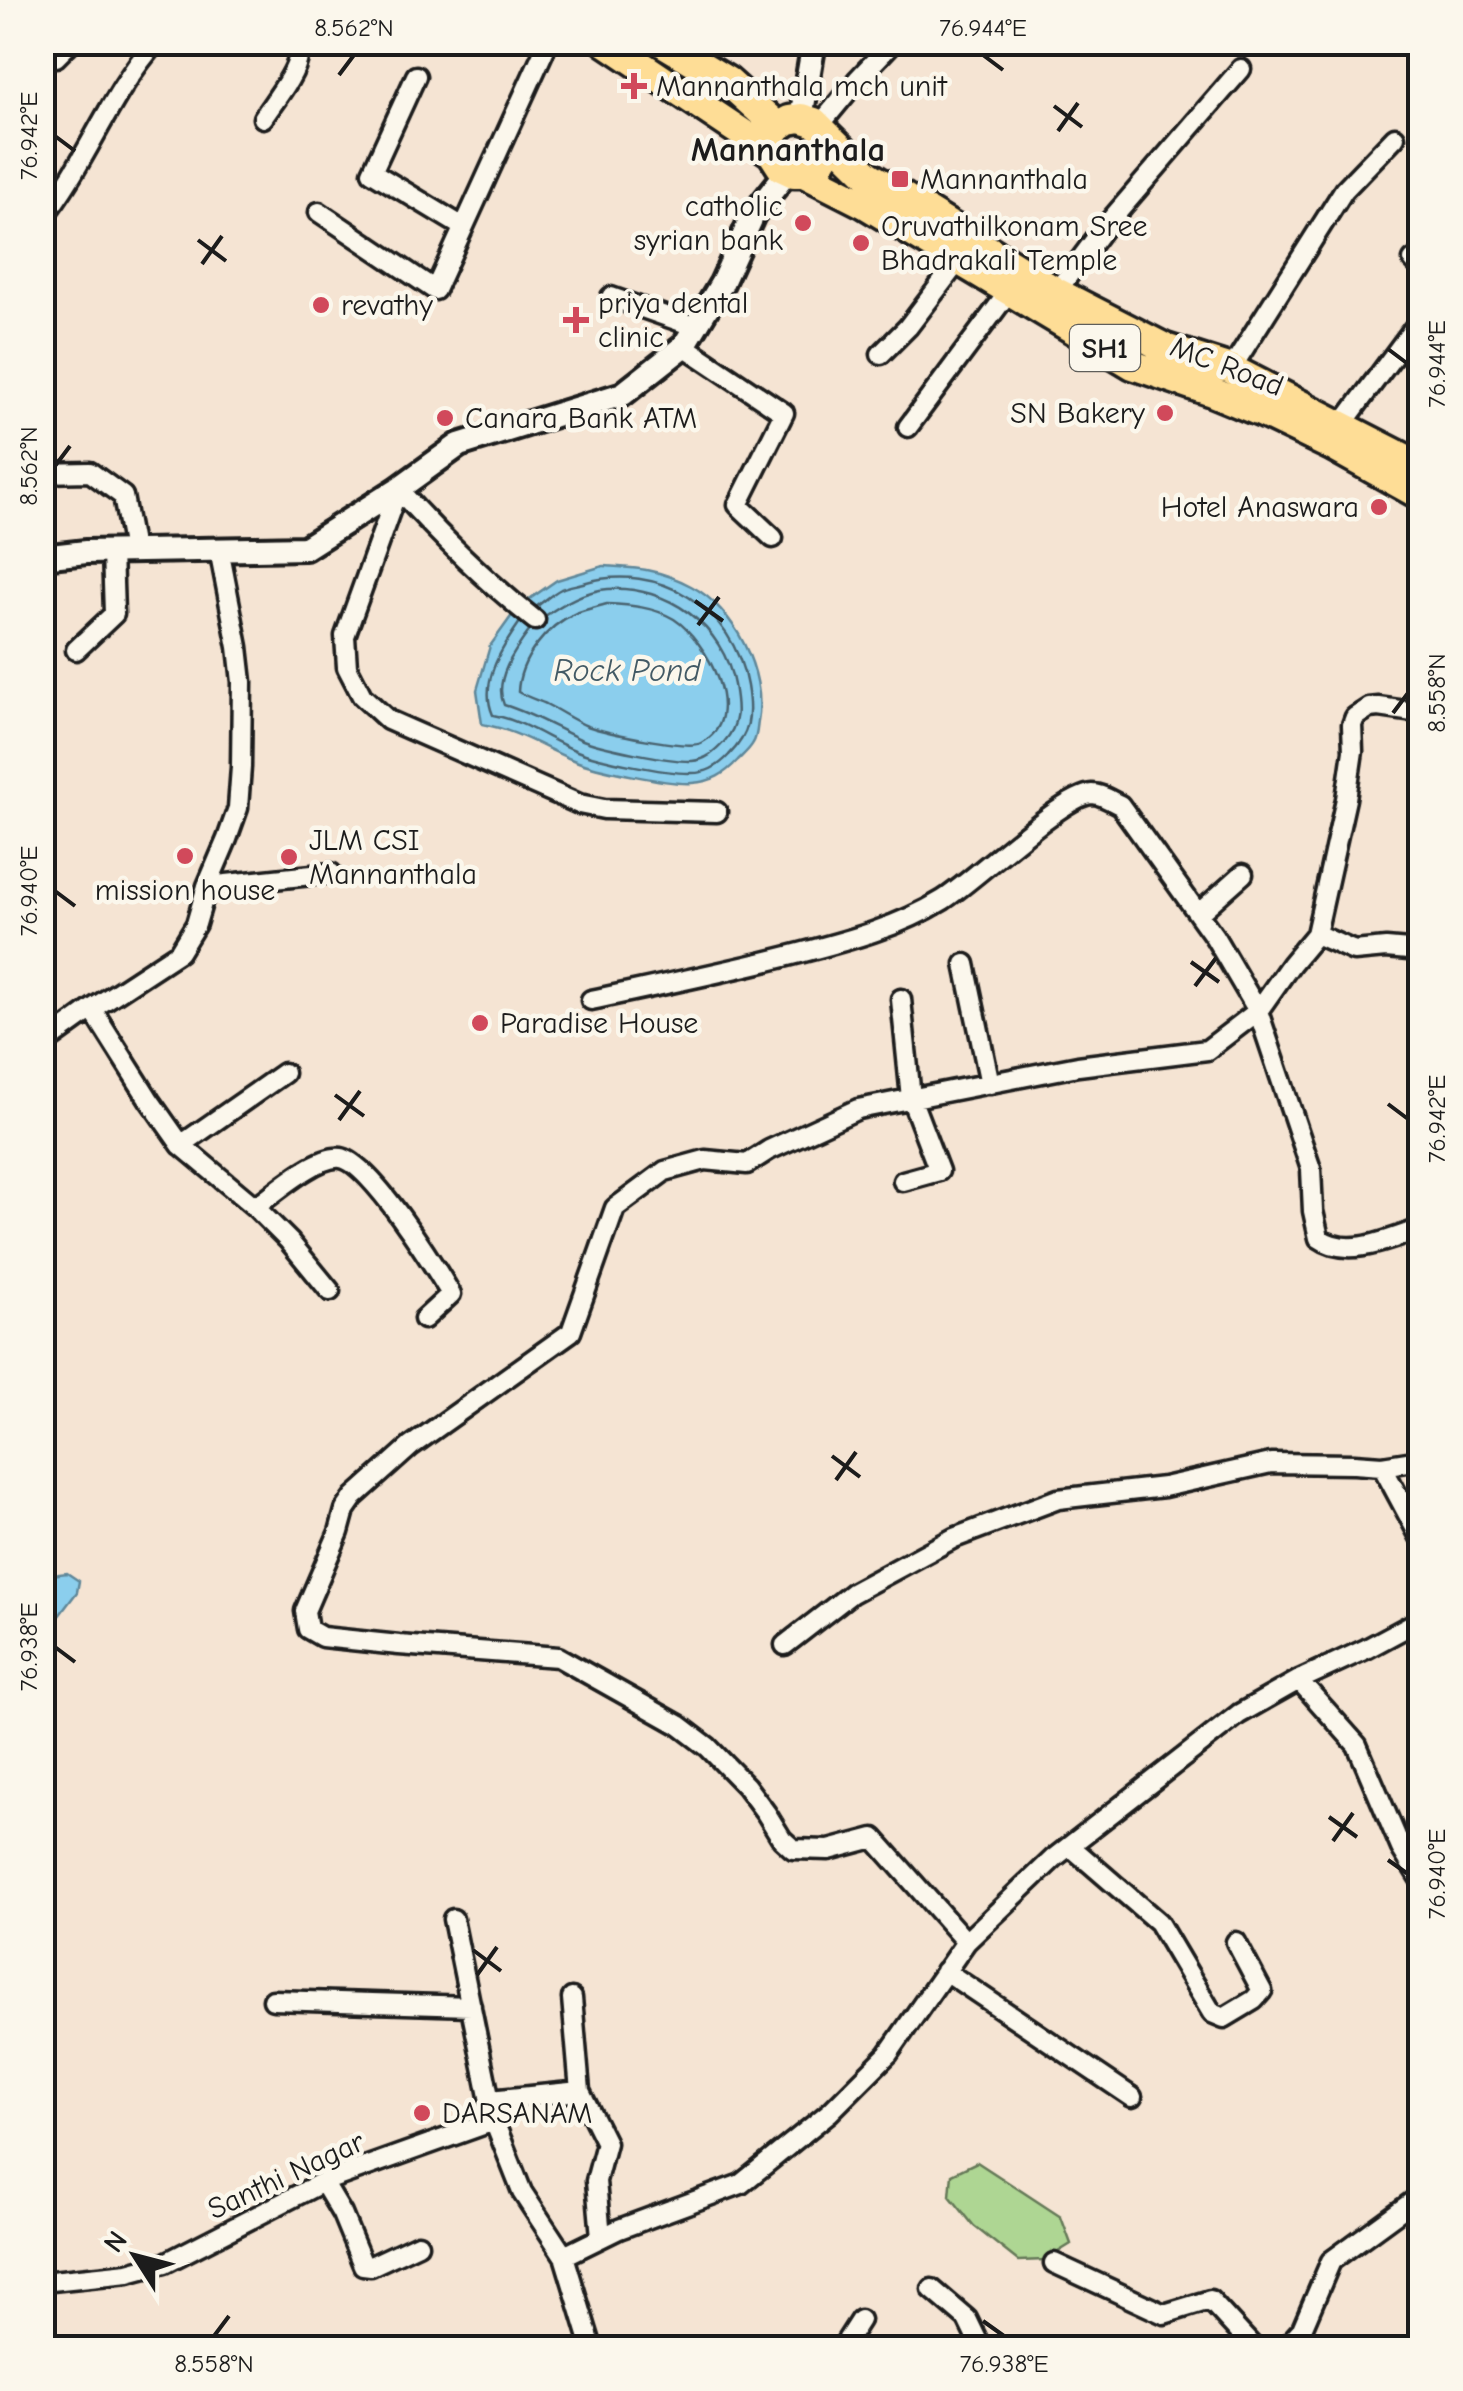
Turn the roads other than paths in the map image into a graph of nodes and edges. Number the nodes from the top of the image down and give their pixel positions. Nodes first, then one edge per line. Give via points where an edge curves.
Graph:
1 (72, 42) edge
2 (156, 42) edge
3 (290, 42) edge
4 (548, 42) edge
5 (606, 42) edge
6 (662, 42) edge
7 (814, 42) edge
8 (893, 42) edge
9 (1405, 42) edge
10 (50, 50) edge
11 (1420, 56) edge
12 (1240, 69) dead end
13 (42, 74) edge
14 (416, 76) dead end
15 (263, 118) dead end
16 (1395, 137) dead end
17 (798, 144) junction
18 (319, 212) dead end
19 (42, 218) edge
20 (463, 227) junction
21 (959, 260) junction
22 (1010, 290) junction
23 (1056, 292) junction
24 (611, 297) dead end
25 (1420, 320) edge
26 (690, 336) junction
27 (881, 354) dead end
28 (1231, 369) junction
29 (908, 427) dead end
30 (1337, 436) junction
31 (1420, 466) edge
32 (42, 473) edge
33 (398, 489) junction
34 (1420, 495) edge
35 (773, 538) dead end
36 (219, 548) junction
37 (122, 550) junction
38 (42, 557) edge
39 (535, 620) dead end
40 (76, 650) dead end
41 (1420, 713) edge
42 (717, 812) dead end
43 (332, 873) dead end
44 (1243, 874) dead end
45 (207, 886) junction
46 (1198, 914) junction
47 (1316, 934) junction
48 (1420, 951) edge
49 (964, 964) dead end
50 (901, 999) dead end
51 (591, 1000) dead end
52 (92, 1009) junction
53 (1258, 1011) junction
54 (42, 1045) edge
55 (284, 1073) dead end
56 (990, 1084) junction
57 (911, 1098) junction
58 (182, 1144) junction
59 (903, 1180) dead end
60 (255, 1206) junction
61 (1420, 1230) edge
62 (330, 1291) dead end
63 (424, 1319) dead end
64 (1420, 1460) edge
65 (1382, 1466) junction
66 (1420, 1538) edge
67 (1420, 1620) edge
68 (785, 1645) dead end
69 (1299, 1680) junction
70 (1070, 1846) junction
71 (1420, 1879) edge
72 (453, 1919) dead end
73 (966, 1942) junction
74 (1236, 1942) dead end
75 (945, 1971) junction
76 (572, 1998) dead end
77 (273, 2000) dead end
78 (471, 2006) junction
79 (580, 2091) junction
80 (1132, 2098) dead end
81 (490, 2100) junction
82 (494, 2121) junction
83 (323, 2182) junction
84 (1420, 2196) edge
85 (602, 2237) junction
86 (418, 2244) dead end
87 (564, 2256) junction
88 (1054, 2263) dead end
89 (42, 2282) edge
90 (932, 2289) dead end
91 (860, 2320) dead end
92 (592, 2348) edge
93 (842, 2348) edge
94 (981, 2348) edge
95 (1254, 2348) edge
96 (1286, 2348) edge

1 - 10 street
2 - 19 street
3 - 15 street via 298,56 295,68
4 - 20 street
5 - 17 main road, MC Road / SH1
6 - 17 main road, MC Road / SH1 via 728,81
7 - 17 main road
8 - 17 street
9 - 11 street
10 - 13 street
12 - 23 street
14 - 20 street via 372,172
16 - 28 street via 1344,190
17 - 21 main road, MC Road / SH1 via 865,204
17 - 23 main road, MC Road / SH1 via 868,175
17 - 26 main road
18 - 20 street via 435,290
21 - 22 main road, MC Road / SH1
21 - 27 street
22 - 29 street
22 - 30 main road, MC Road / SH1 via 1133,365
23 - 28 main road, MC Road / SH1 via 1166,348
24 - 26 street
25 - 30 street
26 - 33 main road via 624,394 459,445
26 - 35 street via 784,413 738,505
28 - 30 main road, MC Road / SH1
30 - 31 main road, MC Road / SH1
30 - 34 main road, MC Road / SH1
32 - 37 street via 90,472 122,496
33 - 36 main road via 305,548
33 - 39 street via 449,546
33 - 42 street via 345,636 347,667 362,696 388,720 579,804
36 - 37 main road
36 - 45 street via 242,682 241,767 238,808
37 - 38 main road
37 - 40 street via 114,614
41 - 47 street via 1369,708 1352,725 1346,799
43 - 45 street
44 - 46 street
45 - 52 street via 179,952
46 - 51 street via 1120,805 1088,794 904,921 768,961
46 - 53 street
47 - 48 street via 1354,951
47 - 53 street
49 - 56 street
50 - 57 street
52 - 54 street
52 - 58 street
53 - 56 street via 1207,1050
53 - 61 street via 1311,1169 1319,1238 1348,1247
55 - 58 street
56 - 57 street
57 - 59 street via 940,1171
57 - 73 street via 858,1109 747,1164 705,1160 665,1171 615,1208 572,1332 412,1446 354,1497 305,1611 308,1629 322,1636 558,1657 708,1747 793,1849 829,1850 874,1838
58 - 60 street
60 - 62 street
60 - 63 street via 321,1161 341,1158 359,1166 426,1250 451,1294
64 - 65 street
65 - 66 street
65 - 68 street via 1271,1463 1164,1487 1058,1500 954,1538 852,1593
67 - 69 street
69 - 70 street via 1239,1714
69 - 71 street via 1357,1745
70 - 73 street
70 - 74 street via 1158,1922 1212,2013 1224,2018 1262,1991
72 - 78 street
73 - 75 street
75 - 80 street
75 - 85 street via 888,2054 830,2112 741,2184
76 - 79 street
77 - 78 street
78 - 81 street
79 - 81 street
79 - 85 street via 606,2143 596,2180
81 - 82 street
82 - 83 street, Santhi Nagar
82 - 87 street via 522,2192
83 - 86 street via 363,2265
83 - 89 street, Santhi Nagar via 165,2263 128,2274
84 - 96 street via 1331,2261 1302,2329
85 - 87 street
87 - 92 street
88 - 95 street via 1164,2314 1210,2300
90 - 94 street via 967,2318
91 - 93 street

